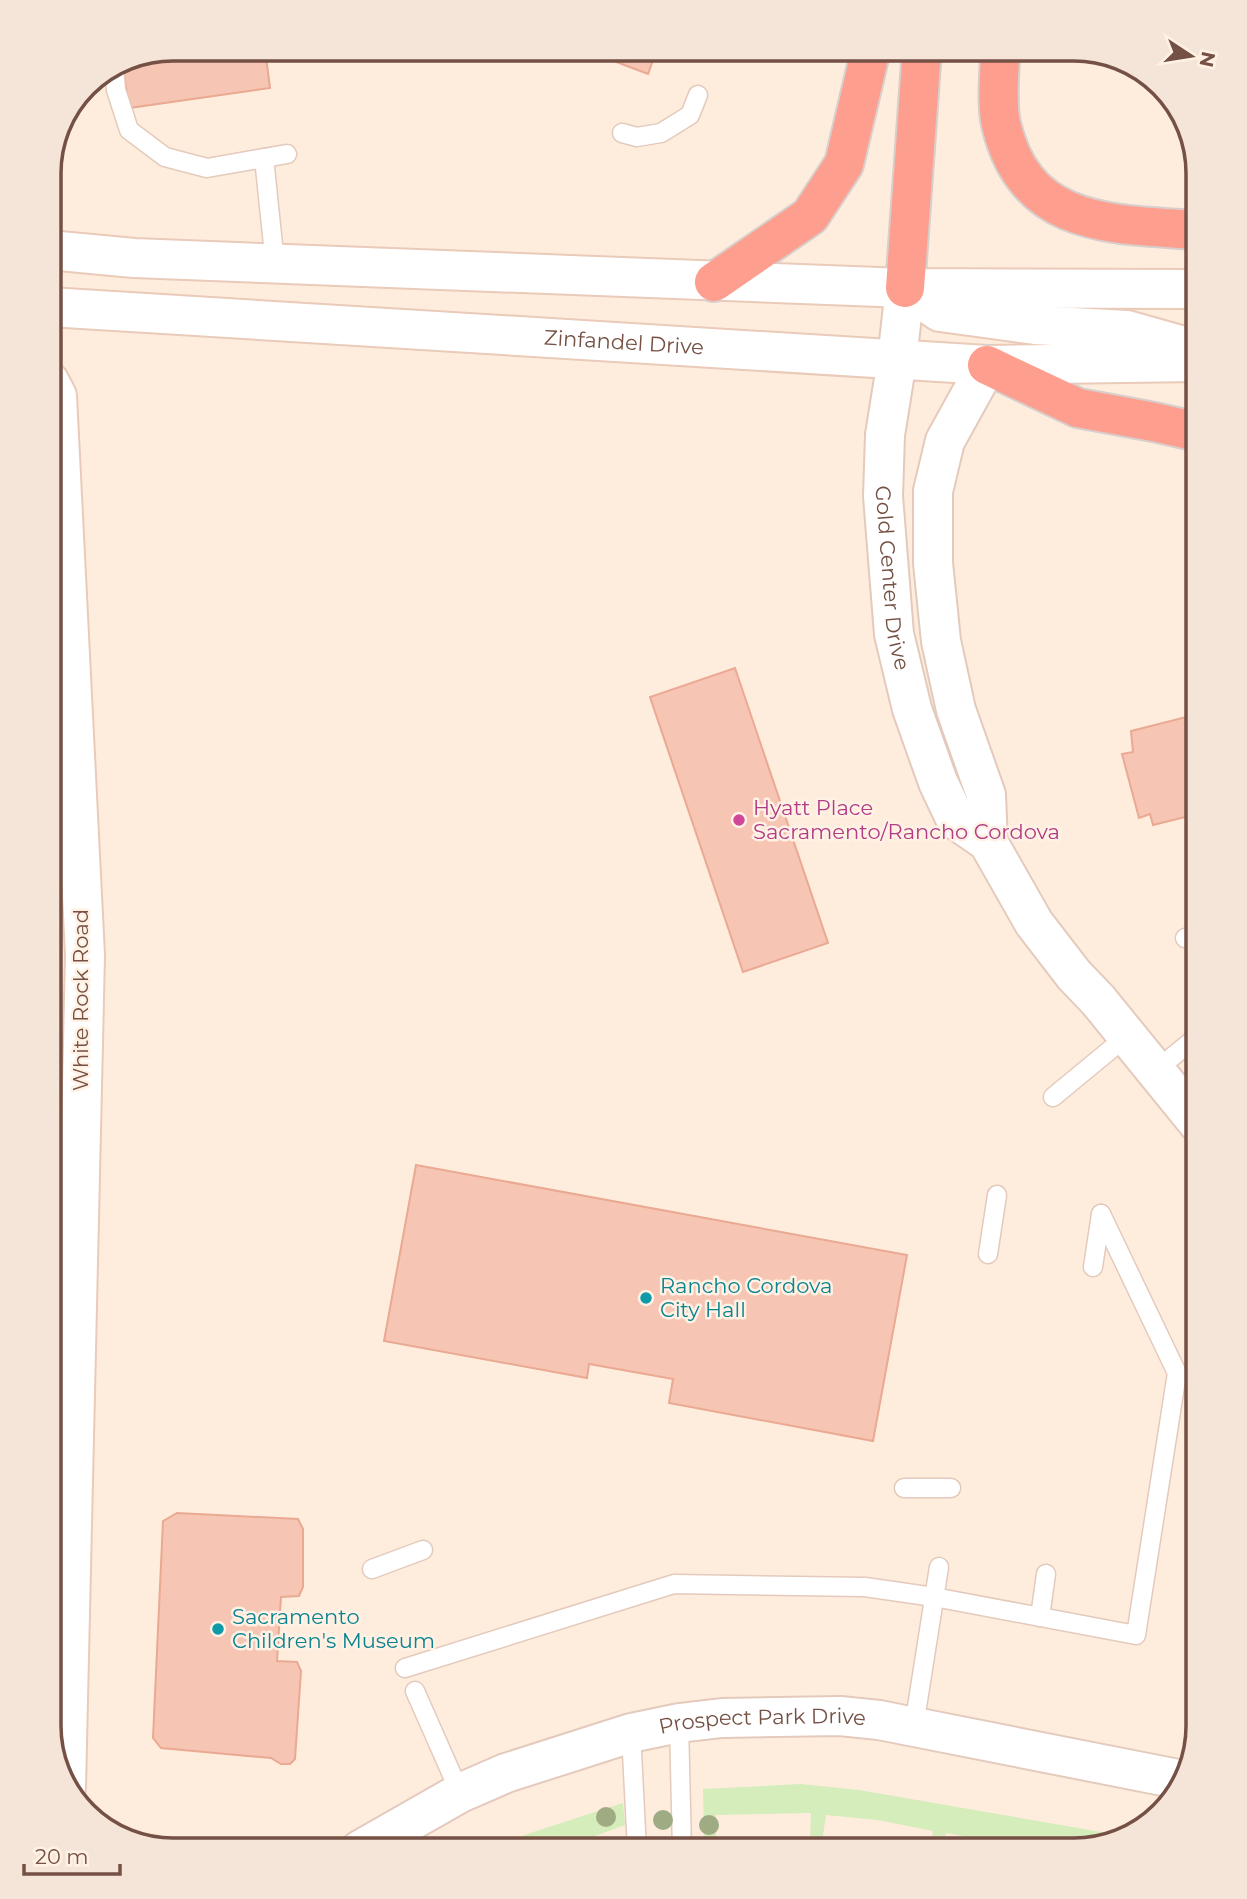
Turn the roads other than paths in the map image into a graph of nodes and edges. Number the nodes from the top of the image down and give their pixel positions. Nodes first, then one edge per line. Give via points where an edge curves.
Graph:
1 (869, 61) edge
2 (921, 61) edge
3 (1000, 61) edge
4 (115, 78) edge
5 (698, 95) dead end
6 (622, 132) dead end
7 (287, 154) dead end
8 (264, 158) junction
9 (1186, 229) edge
10 (61, 251) edge
11 (275, 264) junction
12 (714, 282) junction
13 (905, 288) junction
14 (1186, 289) edge
15 (61, 308) edge
16 (1186, 347) edge
17 (897, 359) junction
18 (1186, 362) edge
19 (987, 365) junction
20 (1186, 429) edge
21 (61, 476) edge
22 (988, 842) junction
23 (1126, 1036) junction
24 (1186, 1046) edge
25 (1156, 1070) junction
26 (1053, 1097) dead end
27 (1186, 1108) edge
28 (997, 1195) dead end
29 (988, 1254) dead end
30 (1093, 1267) dead end
31 (904, 1488) dead end
32 (951, 1488) dead end
33 (423, 1550) dead end
34 (939, 1567) dead end
35 (372, 1569) dead end
36 (1046, 1574) dead end
37 (934, 1597) junction
38 (1040, 1617) junction
39 (405, 1668) dead end
40 (415, 1691) dead end
41 (679, 1723) junction
42 (915, 1726) junction
43 (631, 1733) junction
44 (67, 1759) edge
45 (1173, 1778) edge
46 (460, 1793) junction
47 (381, 1838) edge
48 (636, 1838) edge
49 (682, 1838) edge

1 - 12 highway via 844,164 810,216
2 - 13 highway
3 - 9 highway via 1001,122 1010,153 1033,190 1062,211 1121,225
4 - 8 lane via 129,130 165,157 207,168
5 - 6 lane via 690,115 661,133 637,137
7 - 8 lane
8 - 11 lane
10 - 11 main road
11 - 12 main road
12 - 13 main road
13 - 14 main road
13 - 16 main road via 940,312 1035,325 1127,330
13 - 17 main road, Gold Center Drive
15 - 17 main road, Zinfandel Drive
17 - 19 main road, Zinfandel Drive
17 - 22 main road, Gold Center Drive via 884,435 883,496 894,634 912,709 938,782 956,820
18 - 19 main road, Zinfandel Drive
19 - 20 highway via 1078,408
19 - 22 main road, Gold Center Drive via 945,441 934,480 933,564 941,641 956,710 986,795
21 - 44 main road, White Rock Road via 85,955
22 - 23 main road, Gold Center Drive via 1034,923
23 - 25 main road, Gold Center Drive
23 - 26 lane
24 - 25 lane
25 - 27 main road, Gold Center Drive
28 - 29 lane
30 - 38 lane via 1101,1214 1177,1373 1136,1635
31 - 32 lane
33 - 35 lane
34 - 37 lane
36 - 38 lane
37 - 38 lane
37 - 39 lane via 865,1587 674,1584
37 - 42 lane
40 - 46 lane
41 - 42 main road, Prospect Park Drive via 840,1716
41 - 43 main road, Prospect Park Drive
41 - 49 lane
42 - 45 main road, Prospect Park Drive
43 - 46 main road, Prospect Park Drive via 506,1773
43 - 48 lane
46 - 47 main road, Prospect Park Drive

